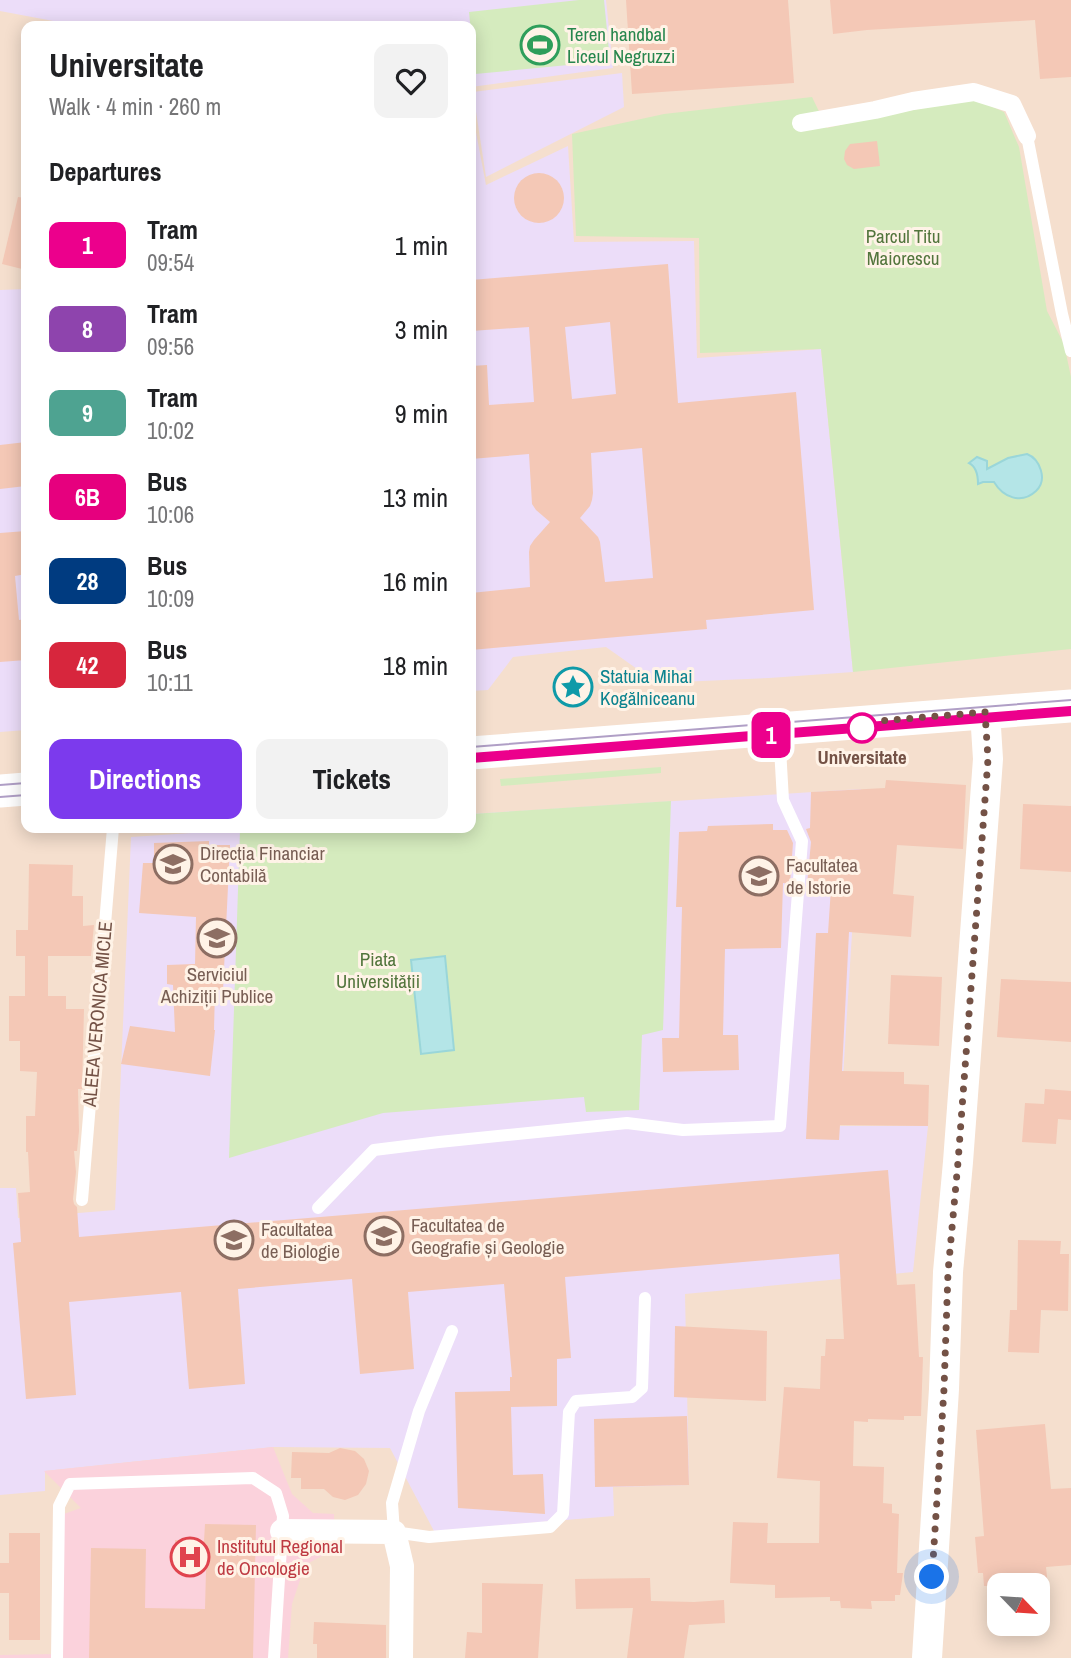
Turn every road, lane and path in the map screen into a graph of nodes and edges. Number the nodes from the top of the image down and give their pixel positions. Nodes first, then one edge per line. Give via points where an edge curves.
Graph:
1 (801, 123) dead end
2 (1027, 136) joint
3 (1071, 351) edge
4 (1071, 706) edge
5 (985, 712) junction
6 (779, 729) junction
7 (476, 753) edge
8 (21, 789) edge
9 (0, 791) edge
10 (113, 833) edge
11 (82, 1200) dead end
12 (318, 1208) dead end
13 (645, 1298) dead end
14 (452, 1331) dead end
15 (282, 1531) junction
16 (394, 1532) junction
17 (57, 1658) edge
18 (274, 1658) edge
19 (401, 1658) edge
20 (927, 1658) edge

1 - 2 street via 974,92 1012,104
2 - 3 lane
4 - 5 main road
5 - 6 main road
5 - 20 street via 988,759 948,1272
6 - 7 main road
6 - 12 lane via 783,800 802,841 780,1126 683,1130 627,1123 374,1150
8 - 9 main road
10 - 11 lane, ALEEA VERONICA MICLE
13 - 16 lane via 642,1388 632,1397 576,1401 569,1412 563,1514 550,1527 429,1537
14 - 16 lane via 419,1411 392,1503
15 - 16 street
15 - 17 lane via 283,1516 275,1493 253,1478 71,1484 59,1506
15 - 18 lane
16 - 19 street via 402,1566

